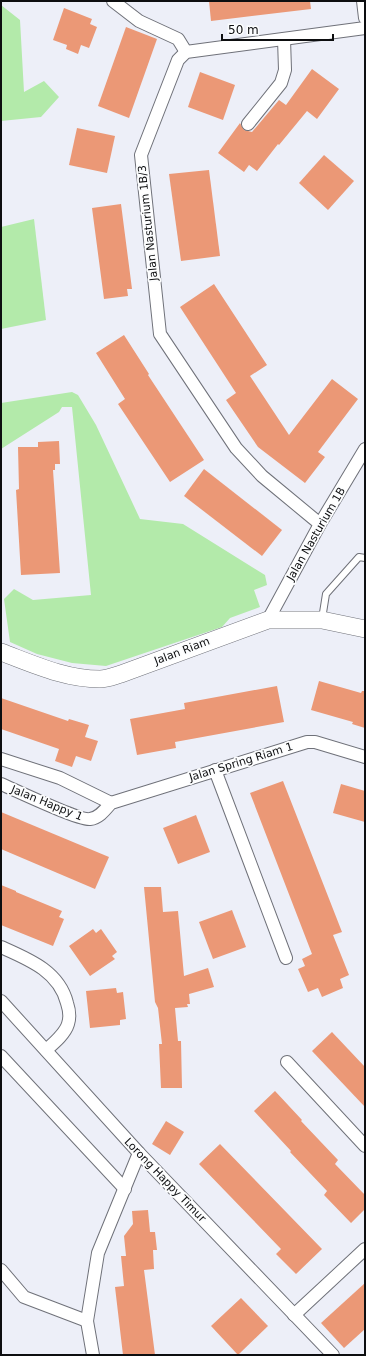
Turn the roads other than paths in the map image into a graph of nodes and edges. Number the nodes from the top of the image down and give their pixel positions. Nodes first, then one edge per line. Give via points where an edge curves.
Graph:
1 (113, 1) edge
2 (363, 1) edge
3 (365, 18) edge
4 (365, 28) edge
5 (284, 39) junction
6 (186, 52) junction
7 (248, 124) dead end
8 (365, 449) edge
9 (320, 524) junction
10 (365, 558) edge
11 (268, 620) junction
12 (322, 620) junction
13 (365, 629) edge
14 (1, 652) edge
15 (365, 757) edge
16 (1, 759) edge
17 (215, 770) junction
18 (1, 784) edge
19 (115, 802) junction
20 (1, 947) edge
21 (286, 958) dead end
22 (1, 1001) edge
23 (46, 1050) junction
24 (1, 1056) edge
25 (287, 1062) dead end
26 (365, 1146) edge
27 (139, 1153) junction
28 (125, 1189) junction
29 (365, 1249) edge
30 (1, 1270) edge
31 (294, 1315) junction
32 (87, 1321) junction
33 (93, 1355) edge
34 (333, 1355) edge

1 - 6 street via 139,21 178,39
2 - 3 street
4 - 5 street
5 - 6 street
5 - 7 street via 285,70 281,83
6 - 9 street, Jalan Nasturium 1B/3 via 178,60 141,155 160,334 236,448 262,476
8 - 9 street, Jalan Nasturium 1B
9 - 11 street, Jalan Nasturium 1B
10 - 12 lane via 359,557 326,594
11 - 12 main road, Jalan Riam
11 - 14 main road, Jalan Riam via 101,679 73,677
12 - 13 main road, Jalan Riam
15 - 17 street, Jalan Spring Riam 1 via 315,742 307,742
16 - 19 street via 60,778
17 - 19 street, Jalan Spring Riam 1
17 - 21 street
18 - 19 street, Jalan Happy 1 via 88,820 99,816
20 - 23 street via 36,963 50,974 64,992 69,1010 68,1024 60,1037
22 - 23 street, Lorong Happy Timur
23 - 27 street, Lorong Happy Timur
24 - 28 street
25 - 26 street
27 - 28 street
27 - 31 street, Lorong Happy Timur
28 - 32 street via 98,1253
29 - 31 street
30 - 32 street via 24,1297
31 - 34 street, Lorong Happy Timur
32 - 33 street

